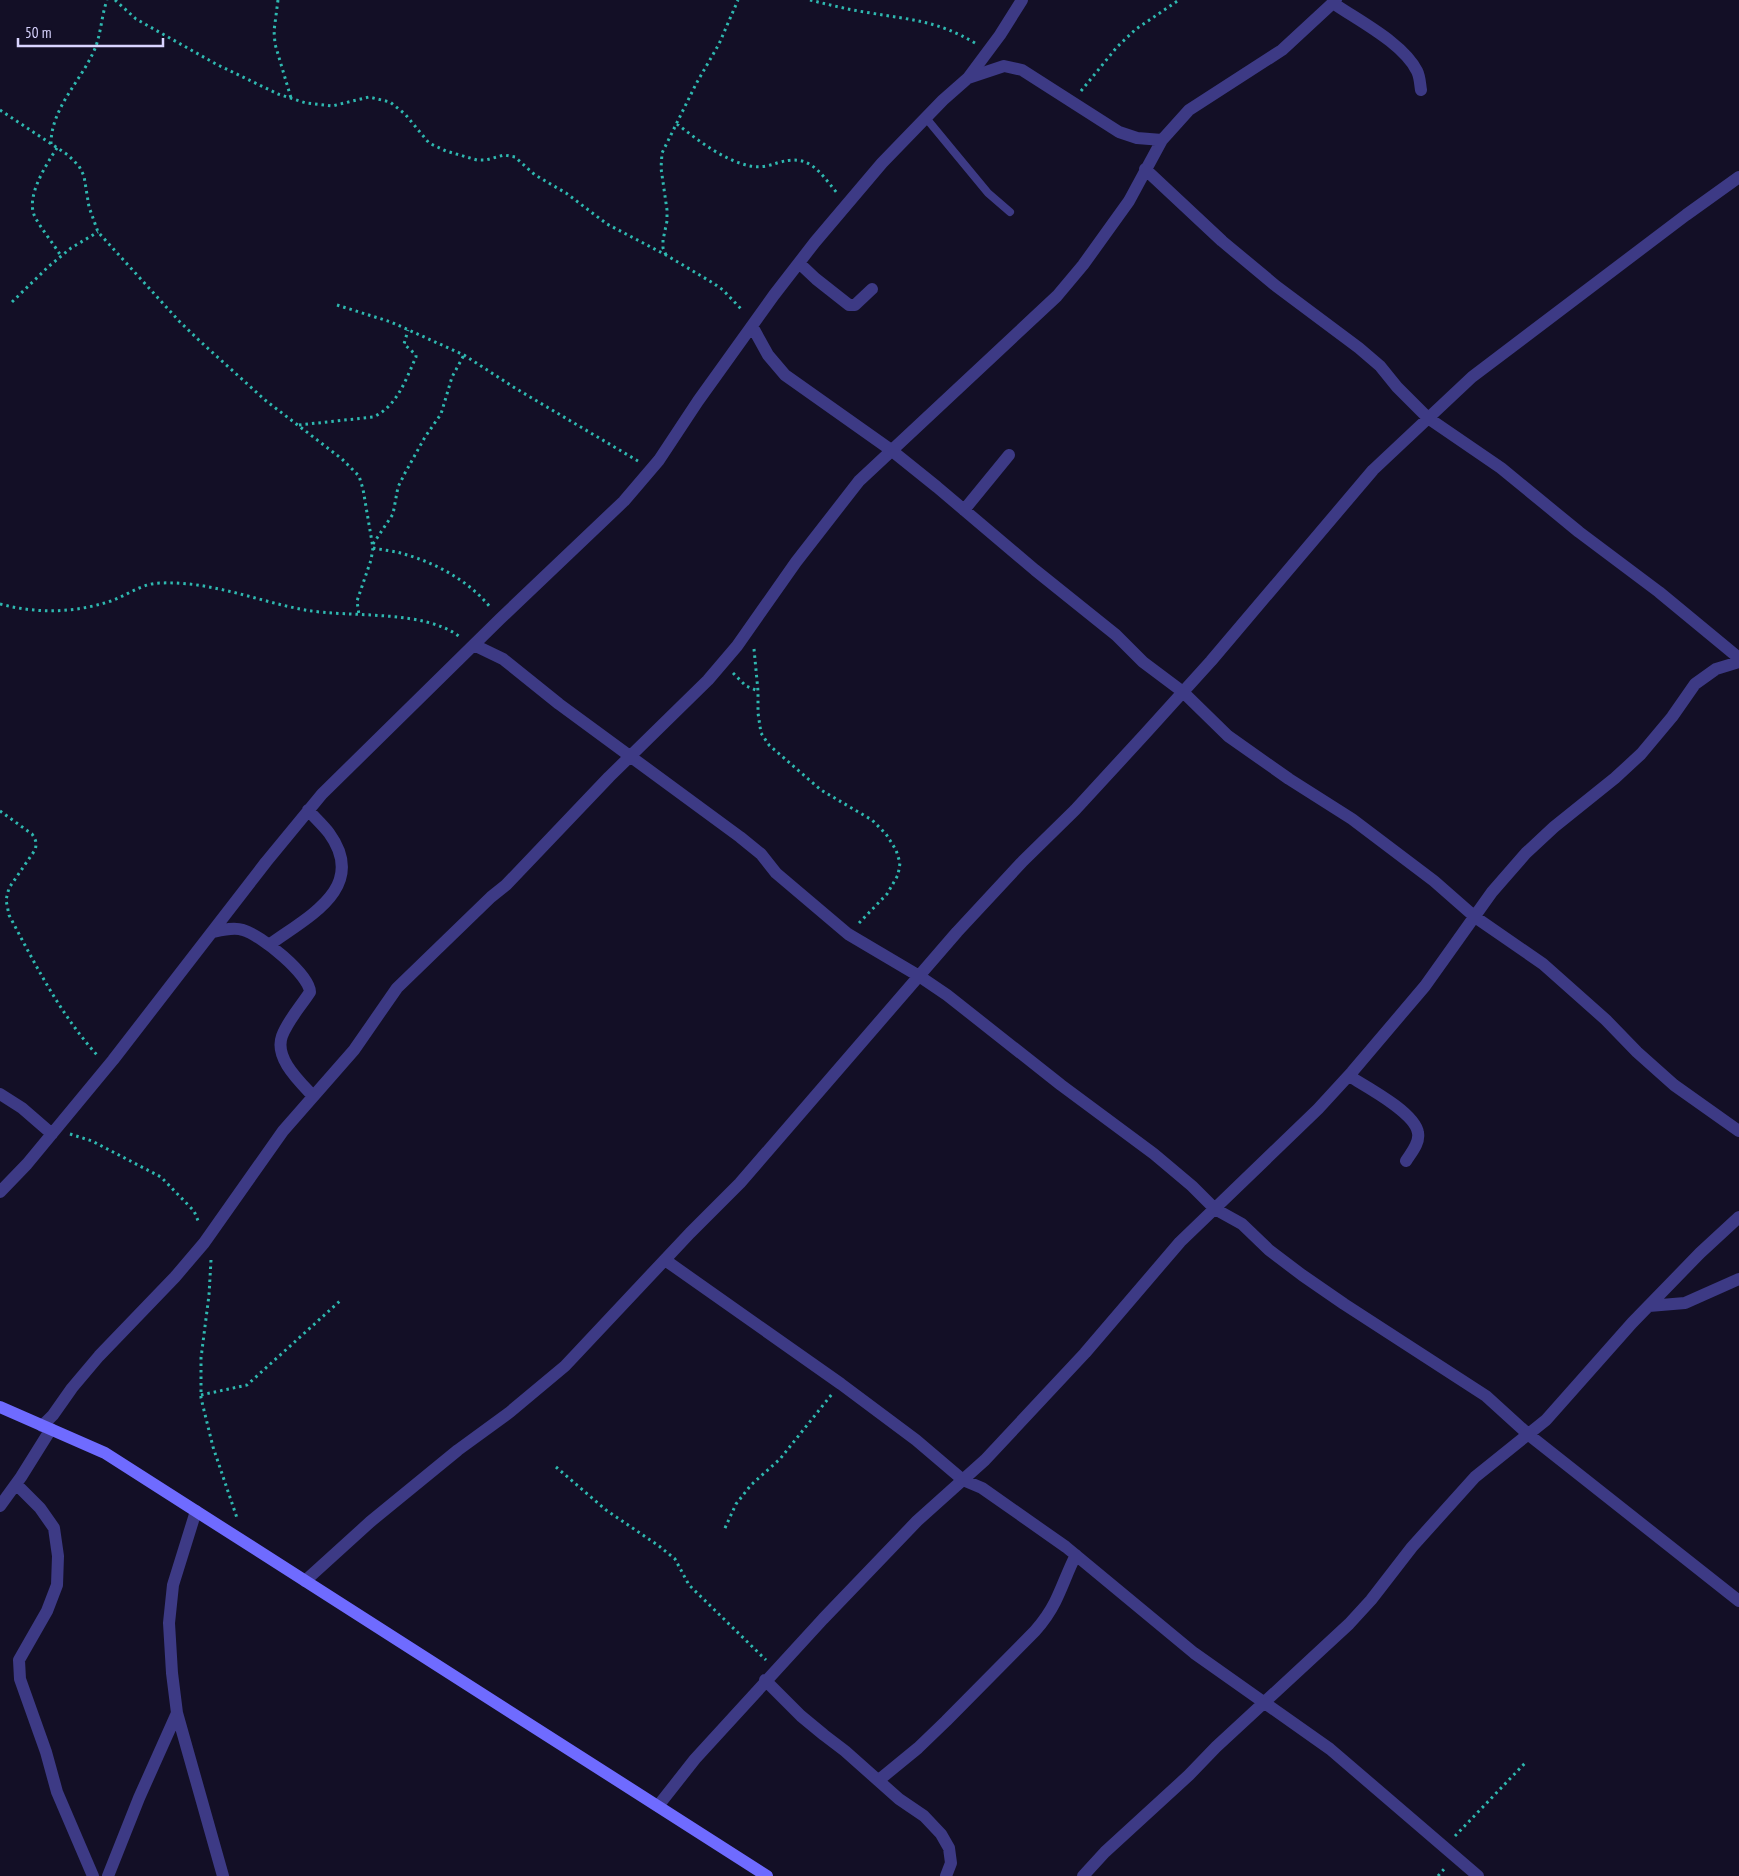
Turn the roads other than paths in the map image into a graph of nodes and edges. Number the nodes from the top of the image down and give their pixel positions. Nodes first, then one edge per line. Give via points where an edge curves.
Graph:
1 (1022, 0) edge
2 (1335, 1) edge
3 (968, 78) junction
4 (1421, 90) dead end
5 (926, 118) junction
6 (1162, 140) junction
7 (1145, 169) junction
8 (1739, 177) edge
9 (1010, 212) dead end
10 (799, 263) junction
11 (872, 289) dead end
12 (752, 327) junction
13 (1428, 418) junction
14 (891, 450) junction
15 (1009, 455) dead end
16 (964, 510) junction
17 (473, 646) junction
18 (1739, 658) edge
19 (1739, 662) edge
20 (1183, 692) junction
21 (630, 756) junction
22 (308, 810) junction
23 (1474, 917) junction
24 (212, 932) junction
25 (269, 945) junction
26 (919, 976) junction
27 (1349, 1076) junction
28 (0, 1094) edge
29 (313, 1096) junction
30 (54, 1131) junction
31 (1739, 1131) edge
32 (1406, 1161) dead end
33 (0, 1192) edge
34 (1215, 1209) junction
35 (1739, 1217) edge
36 (665, 1260) junction
37 (1739, 1279) edge
38 (1649, 1306) junction
39 (0, 1407) edge
40 (46, 1428) junction
41 (1529, 1435) junction
42 (962, 1480) junction
43 (16, 1484) junction
44 (0, 1506) edge
45 (196, 1511) junction
46 (1076, 1555) junction
47 (305, 1581) junction
48 (1739, 1601) edge
49 (765, 1680) junction
50 (1262, 1703) junction
51 (177, 1713) junction
52 (879, 1780) junction
53 (658, 1806) junction
54 (93, 1876) edge
55 (108, 1876) edge
56 (223, 1876) edge
57 (767, 1876) edge
58 (946, 1876) edge
59 (1083, 1876) edge
60 (1478, 1876) edge

1 - 3 street
2 - 4 street via 1412,62
2 - 6 street via 1282,50 1189,110
3 - 5 street
3 - 6 street via 1004,66 1022,70 1119,132 1137,138
5 - 9 lane via 988,193
5 - 10 street via 882,163
6 - 7 street
7 - 13 street via 1222,241 1380,366
7 - 14 street via 1115,221 1057,296
8 - 13 street via 1472,377
10 - 11 street via 849,305 855,305
10 - 12 street
12 - 14 street via 768,355 785,375
12 - 17 street via 652,468 618,508
13 - 18 street via 1501,468
13 - 20 street via 1373,470
14 - 16 street
14 - 21 street via 839,505 722,664
15 - 16 street
16 - 20 street
17 - 21 street via 503,659
17 - 22 street
19 - 23 street via 1716,669 1695,684 1641,754 1526,853
20 - 23 street via 1228,736 1352,819 1434,881
20 - 26 street
21 - 26 street via 761,854 776,873 848,934
21 - 29 street via 506,885 398,988 354,1050
22 - 24 street
22 - 25 street via 337,845 342,859 340,885 331,898
23 - 27 street via 1425,986
23 - 31 street via 1543,964 1667,1078
24 - 25 street via 242,929
24 - 30 street
25 - 29 street via 310,987 282,1036 281,1050 292,1071
26 - 34 street via 1154,1154
26 - 36 street via 740,1183
27 - 32 street via 1413,1121 1418,1140
27 - 34 street
28 - 30 street
29 - 40 street via 283,1131 208,1247 99,1356 72,1388
30 - 33 street
34 - 41 street via 1242,1224 1269,1250 1344,1304 1486,1396
34 - 42 street via 1180,1242 1085,1354
35 - 38 street
36 - 42 street via 916,1440
36 - 47 street via 565,1366 370,1522
37 - 38 street via 1686,1303
38 - 41 street
39 - 40 street
40 - 43 street
40 - 45 street via 105,1453
41 - 48 street
41 - 50 street via 1475,1477 1412,1547 1362,1611
42 - 46 street via 982,1488
42 - 49 street via 917,1521
43 - 44 street
43 - 54 street via 54,1528 58,1556 57,1585 47,1611 19,1660 20,1679 57,1792
45 - 47 street
45 - 51 street via 173,1585 169,1623
46 - 50 street via 1194,1653
46 - 52 street via 1048,1615 1035,1631 946,1722
47 - 53 street
49 - 52 street via 801,1716
49 - 53 street via 695,1758
50 - 59 street
50 - 60 street via 1330,1749
51 - 55 street
51 - 56 street
52 - 58 street via 941,1834 949,1848 951,1863
53 - 57 street

